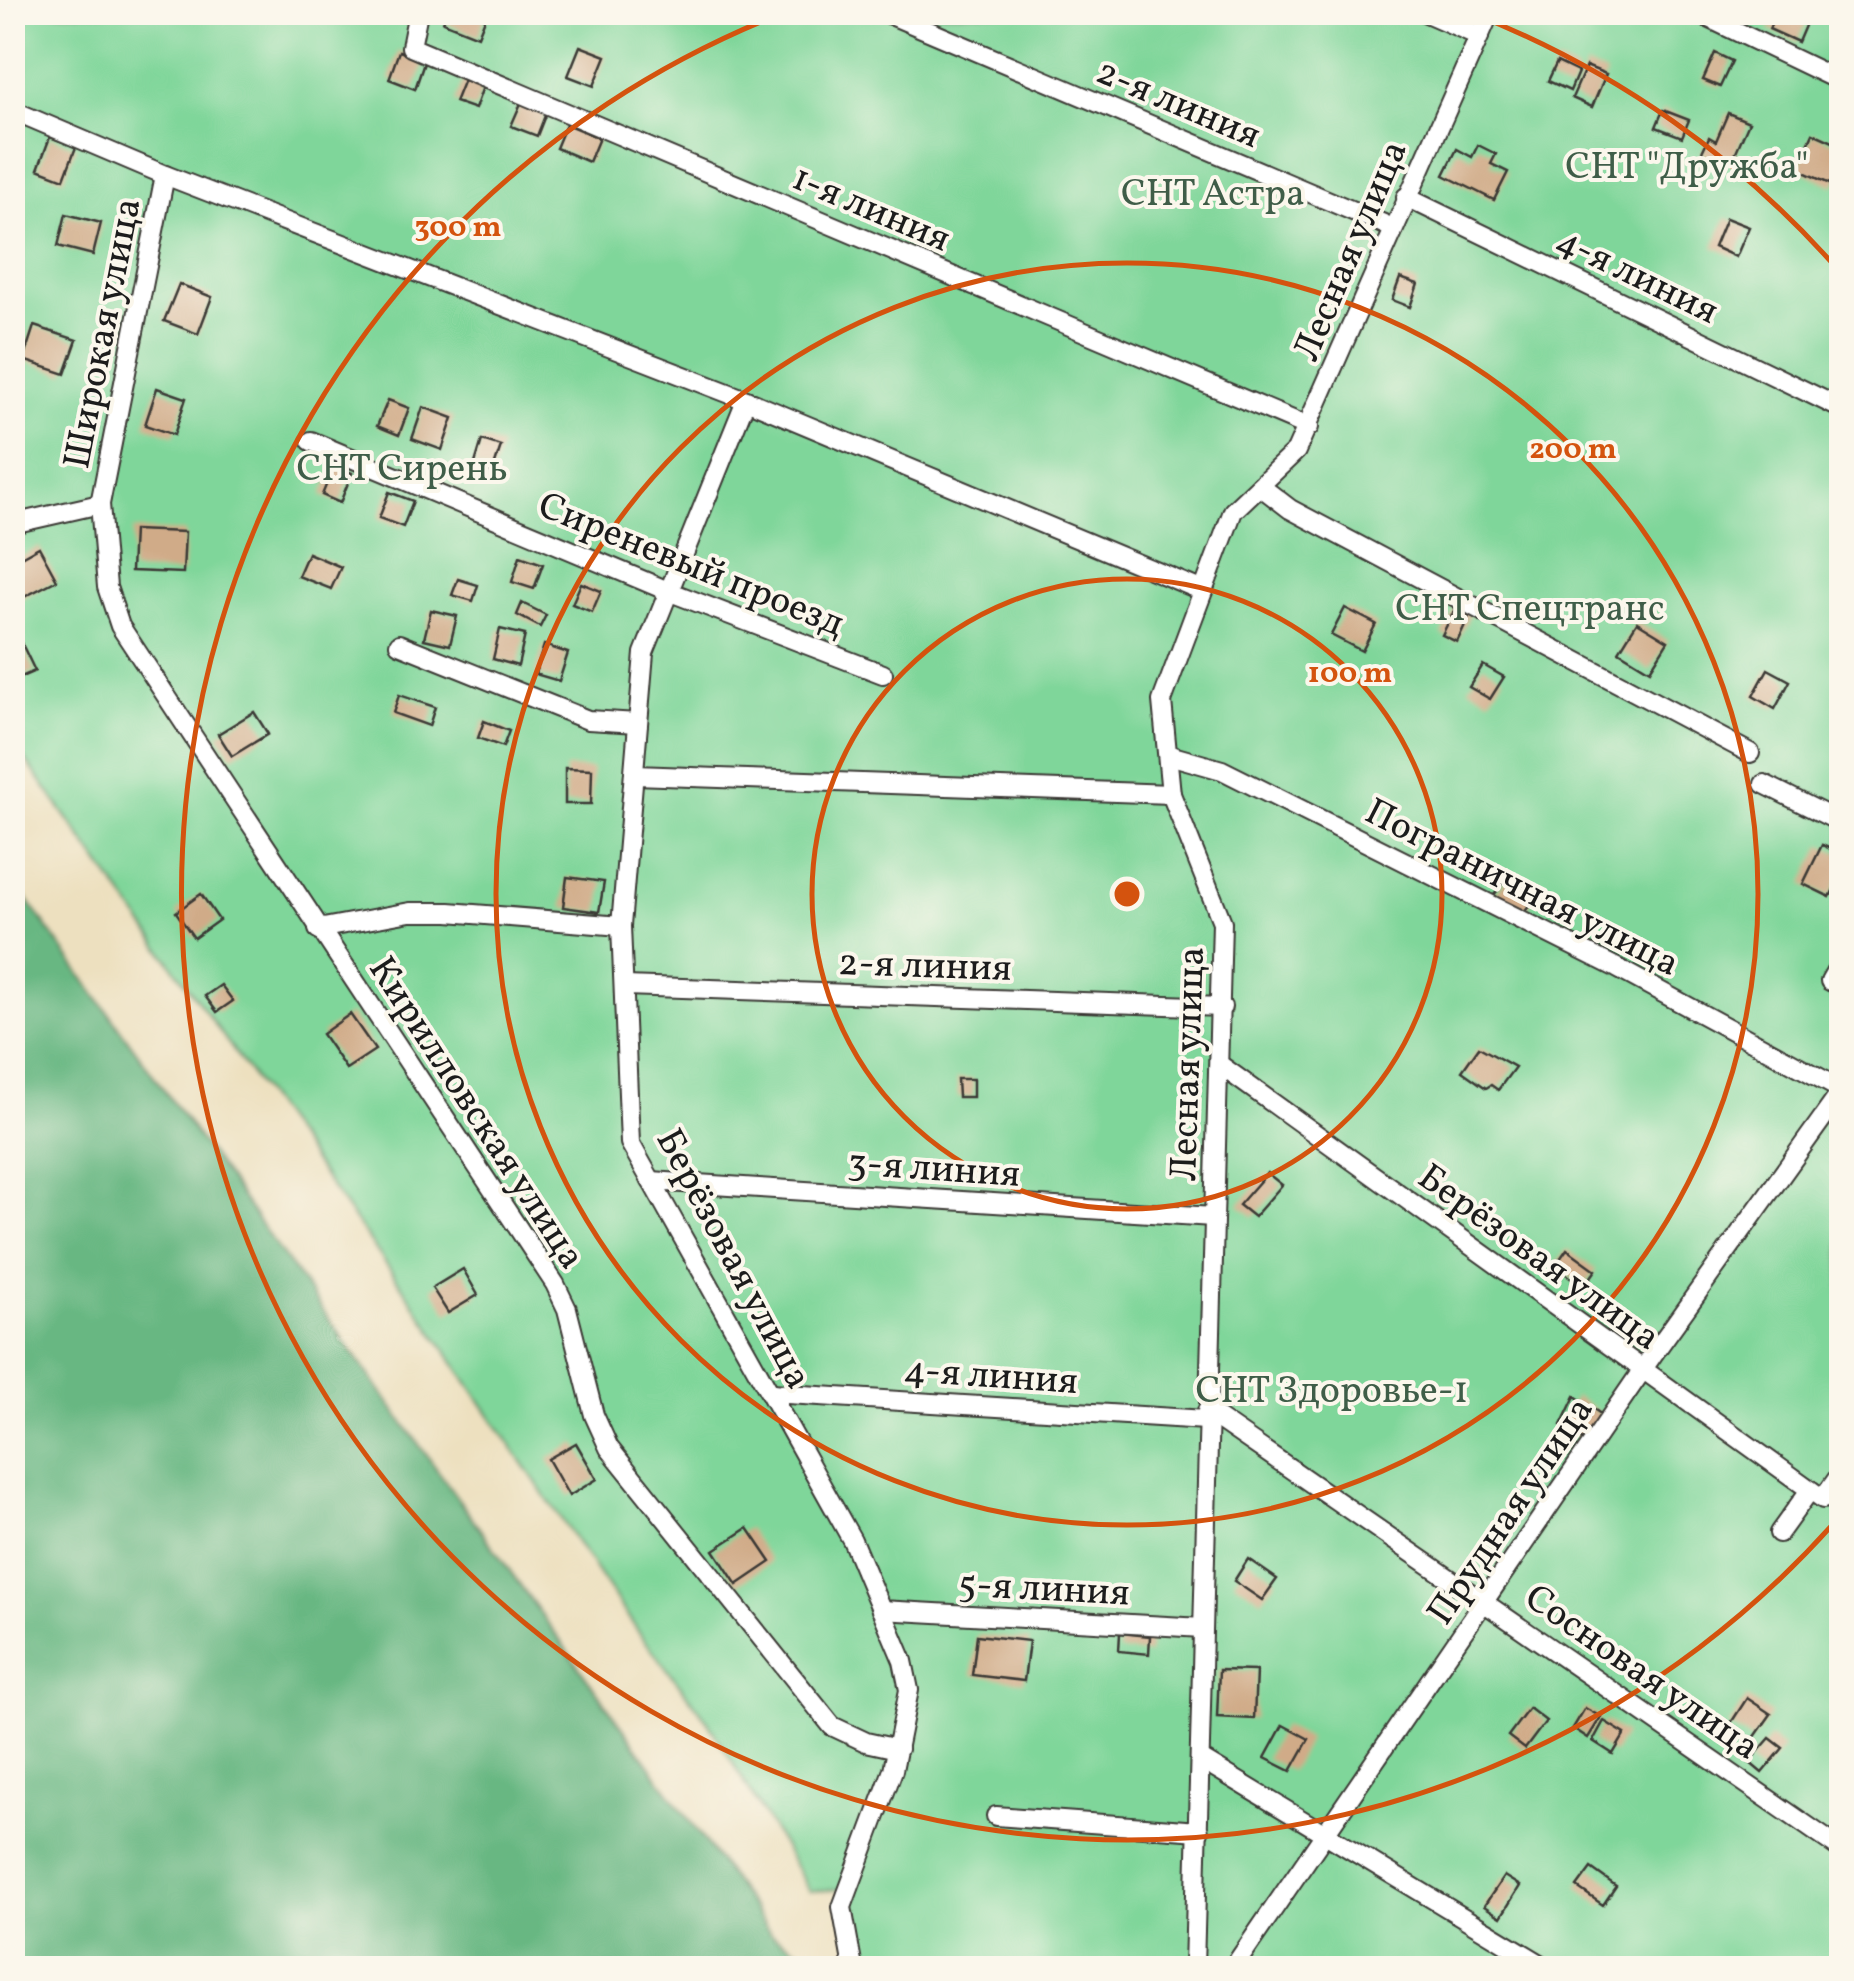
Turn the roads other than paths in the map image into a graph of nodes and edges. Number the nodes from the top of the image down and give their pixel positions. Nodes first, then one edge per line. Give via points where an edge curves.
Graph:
1 (418, 12) edge
2 (884, 12) edge
3 (1424, 12) edge
4 (1490, 12) edge
5 (1696, 12) edge
6 (1479, 36) junction
7 (1842, 82) edge
8 (12, 110) edge
9 (165, 175) junction
10 (1406, 198) junction
11 (1393, 228) junction
12 (746, 400) junction
13 (1842, 410) edge
14 (1309, 427) junction
15 (311, 440) dead end
16 (1260, 486) junction
17 (100, 504) junction
18 (12, 524) edge
19 (1202, 591) junction
20 (668, 592) junction
21 (398, 644) dead end
22 (884, 674) dead end
23 (638, 723) junction
24 (1750, 754) dead end
25 (1169, 755) junction
26 (636, 775) junction
27 (1764, 784) dead end
28 (1171, 794) junction
29 (1842, 823) edge
30 (622, 926) junction
31 (318, 929) junction
32 (1842, 960) edge
33 (625, 986) junction
34 (1842, 986) edge
35 (1222, 1007) junction
36 (1220, 1065) junction
37 (1842, 1090) edge
38 (650, 1181) junction
39 (1213, 1217) junction
40 (1642, 1370) junction
41 (772, 1393) junction
42 (1206, 1416) junction
43 (1842, 1472) edge
44 (1816, 1494) junction
45 (1779, 1533) dead end
46 (1488, 1601) junction
47 (881, 1610) junction
48 (1203, 1628) junction
49 (898, 1749) junction
50 (1200, 1759) junction
51 (996, 1816) dead end
52 (1198, 1832) junction
53 (1326, 1836) junction
54 (1842, 1850) edge
55 (853, 1968) edge
56 (1194, 1968) edge
57 (1234, 1968) edge
58 (1547, 1968) edge

1 - 14 street, 1-я линия via 411,47
2 - 11 street, 2-я линия
3 - 6 street
4 - 6 street, Лесная улица
5 - 7 street
6 - 10 street, Лесная улица
8 - 9 street
9 - 12 street
9 - 17 street, Широкая улица
10 - 11 street, Лесная улица
10 - 13 street, 4-я линия
11 - 14 street, Лесная улица
12 - 19 street
12 - 20 street, Берёзовая улица
14 - 16 street, Лесная улица via 1296,451
15 - 20 street, Сиреневый проезд
16 - 19 street, Лесная улица via 1234,511
16 - 24 street via 1290,509
17 - 18 street
17 - 31 street, Кирилловская улица via 107,587 120,626
19 - 25 street, Лесная улица via 1162,701
20 - 22 street, Сиреневый проезд
20 - 23 street, Берёзовая улица via 644,653
21 - 23 street via 588,720
23 - 26 street, Берёзовая улица
25 - 28 street, Лесная улица
25 - 37 street, Пограничная улица via 1222,770 1617,968
26 - 28 street
26 - 30 street, Берёзовая улица
27 - 29 street
28 - 35 street, Лесная улица via 1222,922
30 - 31 street via 410,912
30 - 33 street, Берёзовая улица
31 - 49 street, Кирилловская улица via 556,1284 594,1415 626,1473 832,1726
32 - 34 street via 1830,981
33 - 35 street, 2-я линия
33 - 38 street, Берёзовая улица via 630,1143
35 - 36 street, Лесная улица
36 - 39 street, Лесная улица
36 - 40 street, Берёзовая улица
37 - 40 street, Прудная улица
38 - 39 street, 3-я линия
38 - 41 street, Берёзовая улица
39 - 42 street, Лесная улица
40 - 44 street, Берёзовая улица
40 - 46 street, Прудная улица
41 - 42 street, 4-я линия
41 - 47 street, Берёзовая улица via 850,1536
42 - 46 street, Сосновая улица
42 - 48 street, Лесная улица
43 - 44 street
44 - 45 street
46 - 53 street, Прудная улица
46 - 54 street, Сосновая улица
47 - 48 street, 5-я линия
47 - 49 street, Берёзовая улица via 909,1690
48 - 50 street, Лесная улица
49 - 55 street, Берёзовая улица via 878,1821 846,1889 842,1921
50 - 52 street, Лесная улица
50 - 53 street
51 - 52 street
52 - 56 street, Лесная улица
53 - 57 street, Прудная улица
53 - 58 street

